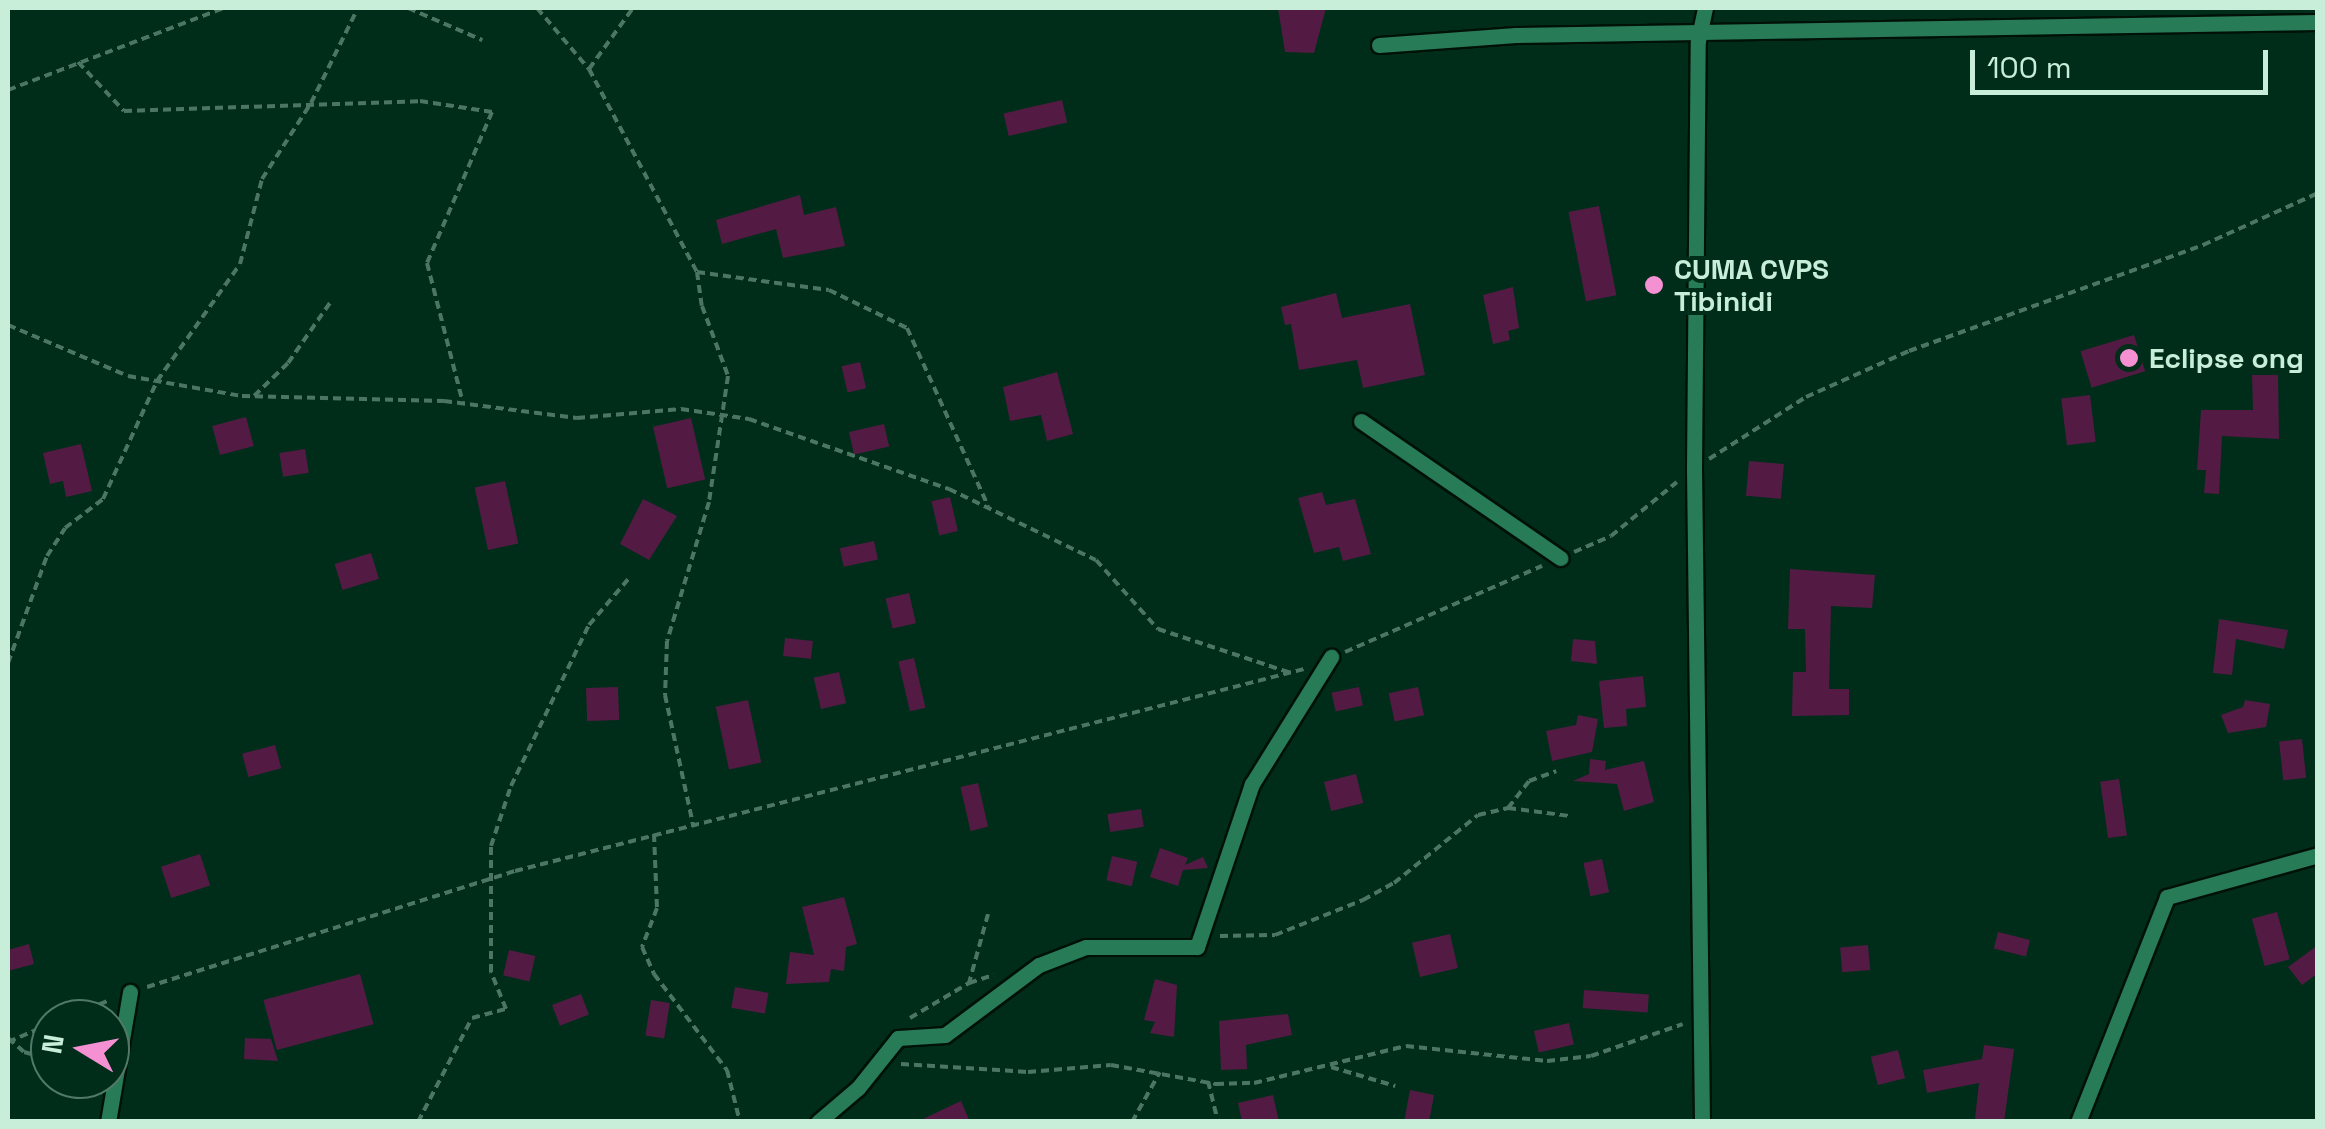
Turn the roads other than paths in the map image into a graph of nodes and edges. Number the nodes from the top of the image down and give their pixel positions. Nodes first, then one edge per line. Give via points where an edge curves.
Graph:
1 (1705, 8) edge
2 (2318, 22) edge
3 (1700, 33) junction
4 (1379, 45) dead end
5 (1361, 421) dead end
6 (1560, 558) road end
7 (1332, 658) road end
8 (2318, 856) edge
9 (130, 992) road end
10 (108, 1122) edge
11 (818, 1122) edge
12 (1702, 1122) edge
13 (2078, 1122) edge

1 - 3 street
2 - 3 street
3 - 4 street
3 - 12 street via 1694,470
5 - 6 street
7 - 11 street via 1252,784 1196,947 1086,947 1024,975 945,1035 898,1038
8 - 13 street via 2167,896
9 - 10 street

